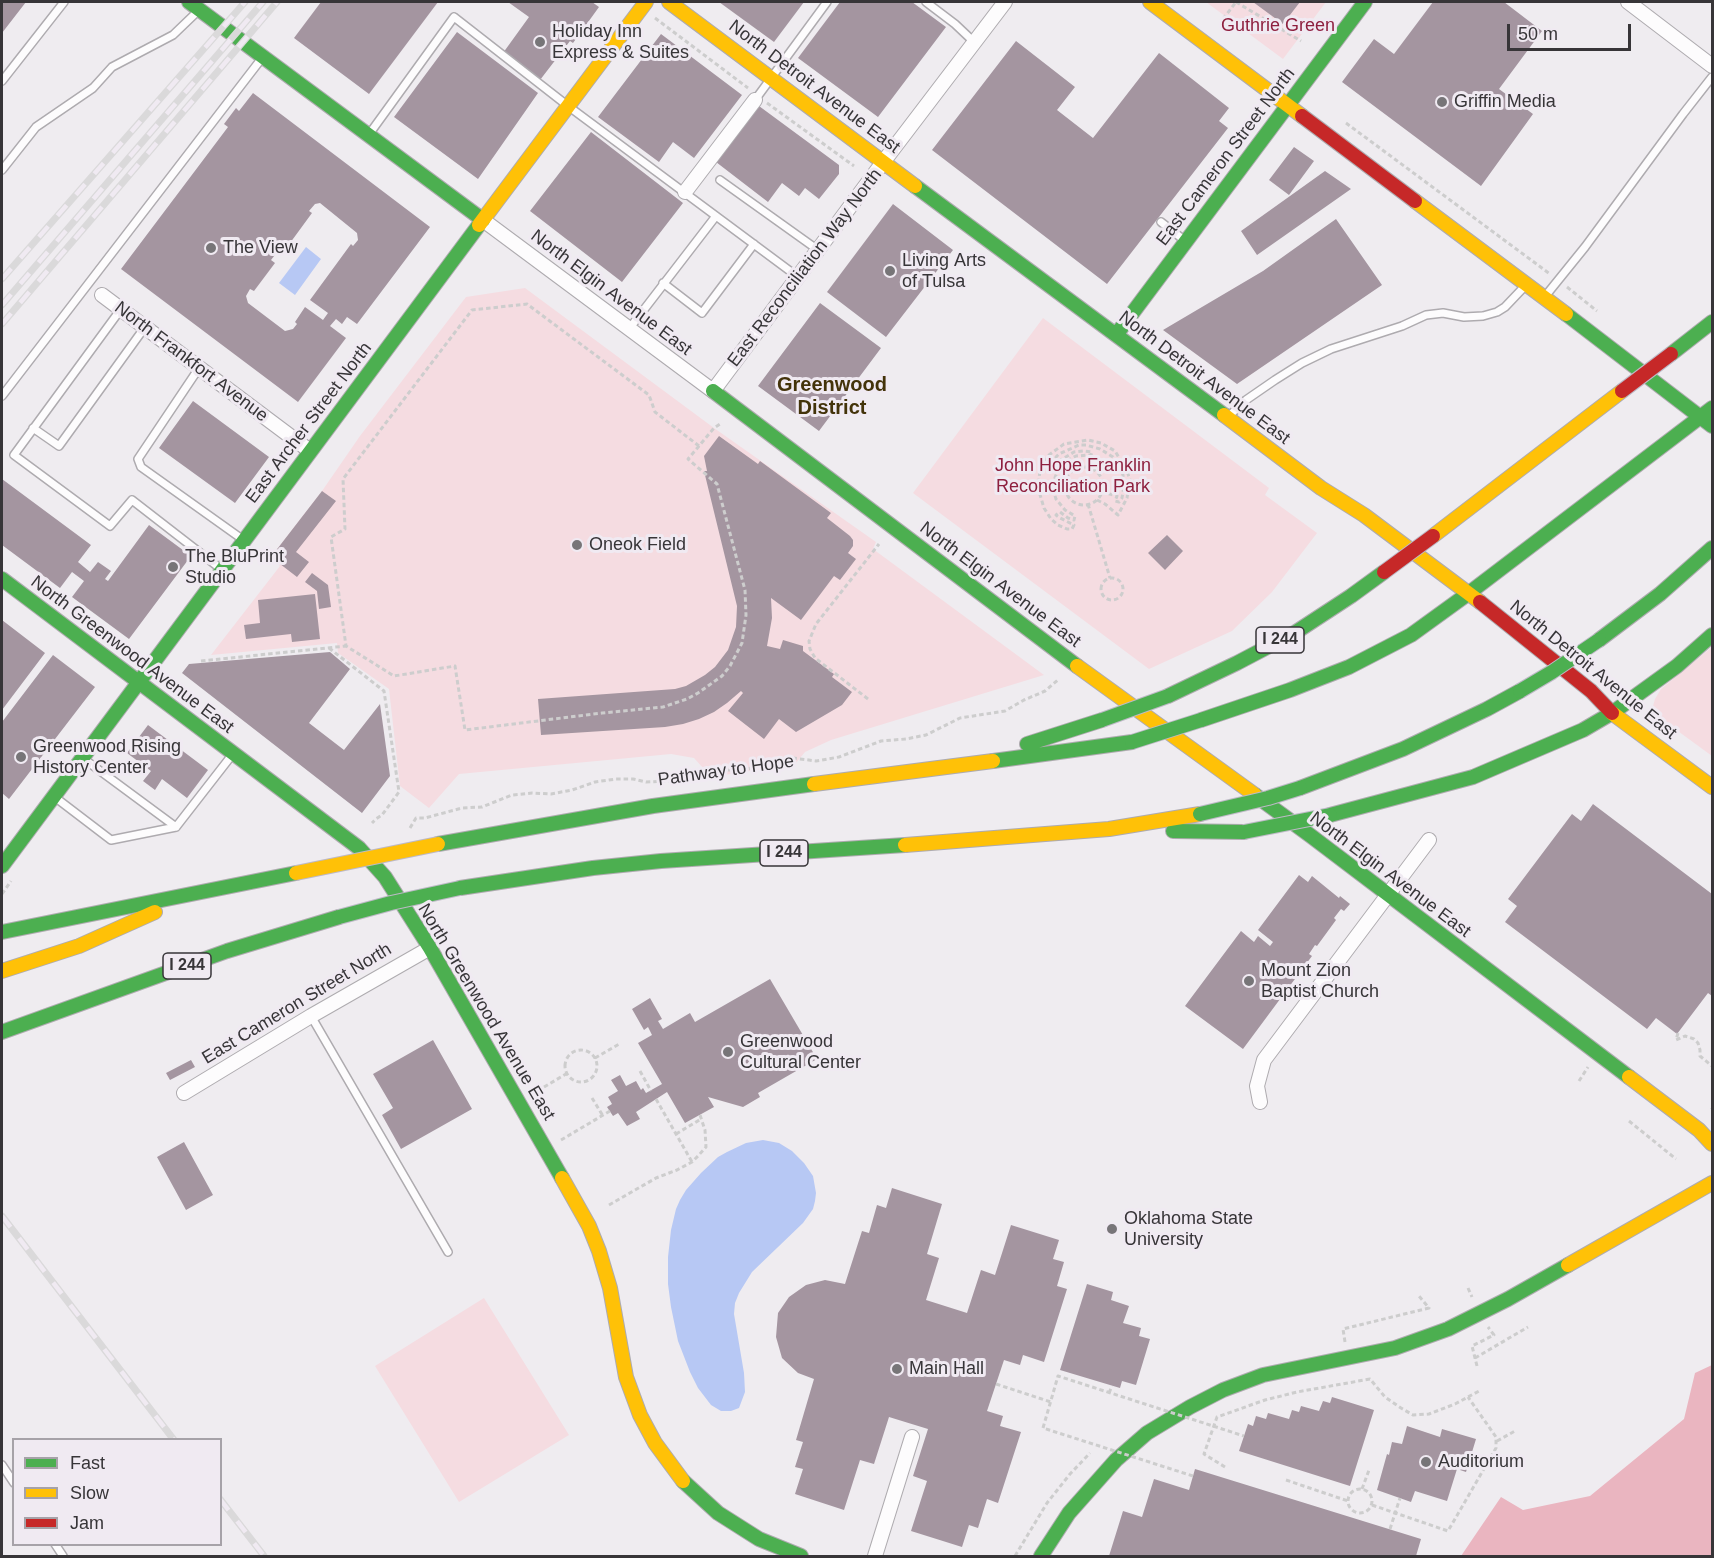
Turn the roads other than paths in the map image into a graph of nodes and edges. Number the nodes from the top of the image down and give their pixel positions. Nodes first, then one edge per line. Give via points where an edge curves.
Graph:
1 (64, 2) edge
2 (646, 2) edge
3 (669, 2) edge
4 (827, 2) edge
5 (1005, 2) edge
6 (1150, 2) edge
7 (1365, 2) edge
8 (1628, 2) edge
9 (930, 3) edge
10 (196, 5) edge
11 (974, 42) junction
12 (264, 57) junction
13 (1713, 66) edge
14 (1713, 77) edge
15 (772, 78) junction
16 (2, 81) edge
17 (755, 100) joint
18 (1287, 104) junction
19 (568, 106) junction
20 (368, 135) junction
21 (884, 161) junction
22 (2, 170) edge
23 (720, 180) dead end
24 (685, 192) junction
25 (716, 216) junction
26 (483, 220) junction
27 (1161, 222) dead end
28 (1186, 241) junction
29 (754, 244) junction
30 (818, 250) junction
31 (798, 277) junction
32 (663, 284) junction
33 (1526, 284) junction
34 (102, 295) dead end
35 (1545, 297) junction
36 (121, 309) junction
37 (1713, 322) edge
38 (145, 327) junction
39 (629, 328) junction
40 (1116, 335) junction
41 (199, 368) junction
42 (713, 391) junction
43 (2, 396) edge
44 (1707, 412) edge
45 (1227, 418) junction
46 (1713, 426) edge
47 (33, 428) junction
48 (310, 451) junction
49 (244, 541) junction
50 (1713, 548) edge
51 (222, 570) junction
52 (2, 579) edge
53 (1469, 592) junction
54 (1713, 635) edge
55 (139, 683) junction
56 (1612, 713) junction
57 (234, 753) junction
58 (82, 758) junction
59 (829, 783) junction
60 (1713, 787) edge
61 (54, 796) junction
62 (176, 827) junction
63 (1109, 830) junction
64 (1430, 840) dead end
65 (2, 866) edge
66 (198, 892) junction
67 (1387, 895) junction
68 (2, 932) edge
69 (430, 948) junction
70 (2, 971) edge
71 (311, 1016) junction
72 (2, 1032) edge
73 (184, 1093) dead end
74 (1260, 1102) dead end
75 (1713, 1144) edge
76 (1713, 1183) edge
77 (448, 1252) dead end
78 (912, 1437) dead end
79 (2, 1465) edge
80 (12, 1480) edge
81 (801, 1557) edge
82 (874, 1557) edge
83 (1041, 1557) edge

1 - 16 lane
2 - 19 main road, East Archer Street North
3 - 15 main road, North Detroit Avenue East
4 - 15 lane
5 - 11 street, East Reconciliation Way North
6 - 18 main road
7 - 18 main road, East Cameron Street North
8 - 13 street
9 - 11 lane
10 - 12 main road, North Elgin Avenue East
10 - 22 lane via 173,34 112,68 93,88 36,127
11 - 21 street, East Reconciliation Way North
12 - 20 main road, North Elgin Avenue East
12 - 43 lane
14 - 35 lane
15 - 17 lane
15 - 21 main road, North Detroit Avenue East
17 - 24 street
18 - 28 main road, East Cameron Street North
18 - 33 main road
19 - 20 lane via 454,17
19 - 24 lane
19 - 26 main road, East Archer Street North
20 - 26 main road, North Elgin Avenue East
21 - 30 street, East Reconciliation Way North
21 - 40 main road, North Detroit Avenue East
23 - 30 lane
24 - 25 lane
25 - 29 lane
25 - 32 lane
26 - 39 street, North Elgin Avenue East
26 - 48 main road, East Archer Street North
27 - 28 lane
28 - 40 main road, East Cameron Street North
29 - 31 lane
29 - 32 lane via 702,313
30 - 31 street, East Reconciliation Way North
31 - 42 street, East Reconciliation Way North
32 - 39 lane
33 - 35 main road
33 - 45 lane via 1497,312 1464,317 1426,315 1331,349 1275,380
34 - 36 street, North Frankfort Avenue
35 - 44 main road
36 - 38 street, North Frankfort Avenue
36 - 47 lane
37 - 59 main road, I 244, bridge via 1351,596 1296,632 1237,663 1168,696 1013,748
38 - 41 street, North Frankfort Avenue
38 - 47 lane via 59,446
39 - 42 street, North Elgin Avenue East
40 - 45 main road, North Detroit Avenue East
41 - 48 street, North Frankfort Avenue
41 - 49 lane via 138,459 141,467
42 - 67 main road, North Elgin Avenue East
44 - 46 main road
44 - 53 main road
45 - 53 main road, North Detroit Avenue East
47 - 51 lane via 14,455 110,526 132,500
48 - 49 main road, East Archer Street North
49 - 51 main road, East Archer Street North
50 - 63 main road, I 244, bridge via 1660,594 1552,672 1403,749 1300,788 1200,814
51 - 55 main road, East Archer Street North
52 - 55 main road, North Greenwood Avenue East
53 - 56 main road, North Detroit Avenue East via 1591,691
53 - 59 main road, bridge via 1411,635 1359,662 1290,690 1132,742
54 - 56 main road
55 - 57 main road, North Greenwood Avenue East
55 - 58 main road, East Archer Street North
56 - 60 main road, North Detroit Avenue East
56 - 63 main road, bridge via 1555,743 1473,777 1330,815 1244,832
57 - 62 lane
57 - 69 main road, North Greenwood Avenue East via 359,848 385,877
58 - 61 main road, East Archer Street North
58 - 62 lane
59 - 66 main road, I 244, bridge via 652,806 478,836
61 - 62 lane via 111,840
61 - 65 main road, East Archer Street North
63 - 72 main road, I 244, bridge via 661,861 460,888 339,917 227,951
64 - 67 street
66 - 68 main road, I 244
66 - 70 main road via 79,946
67 - 74 street via 1264,1060 1257,1086
67 - 75 main road, North Elgin Avenue East
69 - 71 street, East Cameron Street North
69 - 81 main road, North Greenwood Avenue East via 590,1226 609,1282 626,1377 655,1443 683,1481 718,1513 759,1539
71 - 73 street, East Cameron Street North
71 - 77 lane
76 - 83 main road via 1448,1329 1395,1348 1263,1375 1190,1407 1147,1433 1116,1460 1069,1513
78 - 82 street
79 - 80 lane

